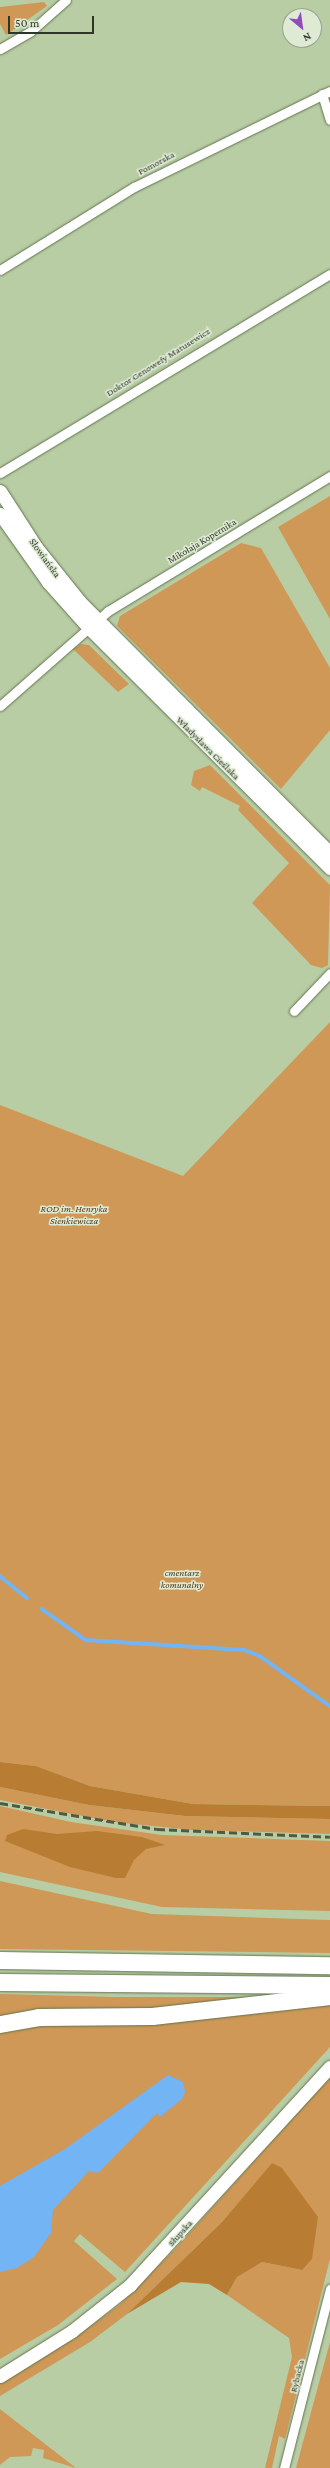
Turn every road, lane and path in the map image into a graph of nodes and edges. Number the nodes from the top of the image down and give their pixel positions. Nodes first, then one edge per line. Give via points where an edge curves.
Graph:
1 (66, 0) edge
2 (0, 49) edge
3 (326, 93) edge
4 (330, 120) edge
5 (0, 270) edge
6 (330, 274) edge
7 (0, 473) edge
8 (330, 476) edge
9 (0, 491) edge
10 (0, 514) edge
11 (4, 527) edge
12 (92, 623) junction
13 (0, 706) edge
14 (330, 853) edge
15 (330, 868) edge
16 (330, 973) edge
17 (294, 1011) dead end
18 (0, 1960) edge
19 (330, 1965) edge
20 (0, 1982) edge
21 (330, 1985) edge
22 (330, 1996) edge
23 (0, 2024) edge
24 (330, 2067) edge
25 (330, 2289) edge
26 (2, 2373) edge
27 (284, 2468) edge

1 - 2 street via 30,32
3 - 4 street
3 - 5 street, Pomorska via 134,187
6 - 7 street, Doktor Genowefy Matusewicz
8 - 12 street, Mikołaja Kopernika
9 - 12 street, Słowiańska via 56,575
10 - 11 street, Słowiańska
11 - 12 street, Słowiańska via 48,582
12 - 13 street, Mikołaja Kopernika
12 - 14 street, Władysława Cieślaka
12 - 15 street, Władysława Cieślaka
16 - 17 street
18 - 19 highway
20 - 21 highway
22 - 23 highway via 179,2014 38,2017
24 - 26 street, Słupska via 130,2285 72,2331
25 - 27 street, Rybacka

